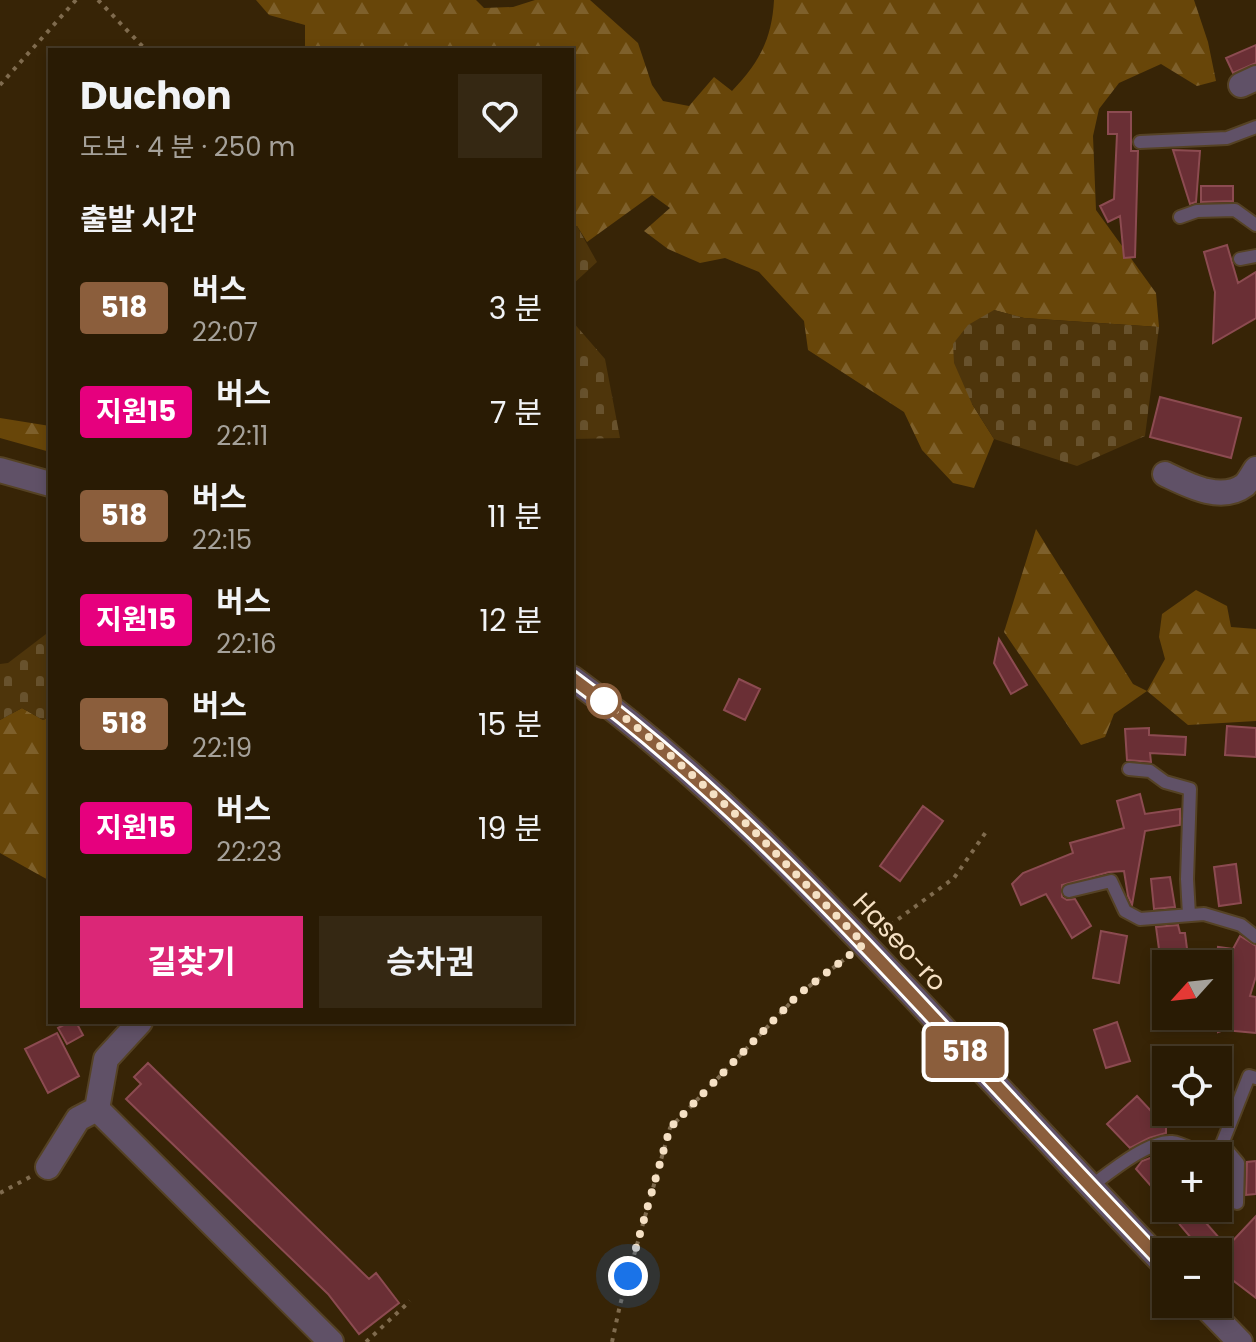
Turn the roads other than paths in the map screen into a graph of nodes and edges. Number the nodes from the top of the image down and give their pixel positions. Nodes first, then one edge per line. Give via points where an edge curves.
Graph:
1 (1256, 127) edge
2 (1140, 142) dead end
3 (1180, 217) dead end
4 (1256, 225) edge
5 (1256, 256) edge
6 (1240, 259) dead end
7 (1256, 469) edge
8 (0, 470) edge
9 (1165, 474) dead end
10 (48, 483) edge
11 (574, 680) edge
12 (1129, 769) dead end
13 (1069, 891) dead end
14 (1189, 915) junction
15 (1256, 937) edge
16 (138, 1024) edge
17 (1256, 1078) edge
18 (97, 1109) junction
19 (1223, 1142) edge
20 (1152, 1146) edge
21 (1232, 1156) edge
22 (48, 1167) road end
23 (1090, 1187) junction
24 (1237, 1203) dead end
25 (1152, 1251) edge
26 (1217, 1318) edge
27 (331, 1342) edge
28 (1240, 1342) edge

1 - 2 lane via 1227,138
3 - 4 lane via 1235,210
5 - 6 lane
7 - 9 street via 1245,485 1221,493
8 - 10 street
11 - 23 street, Haseo-ro via 660,746 752,829
12 - 14 lane via 1150,771 1190,789
13 - 14 lane via 1111,881 1125,911 1140,919
14 - 15 lane via 1241,925
16 - 18 street via 106,1059
17 - 19 lane via 1249,1076
18 - 22 street via 78,1119
18 - 27 street
20 - 23 lane
21 - 24 lane via 1238,1163
23 - 25 street, Haseo-ro
26 - 28 street

